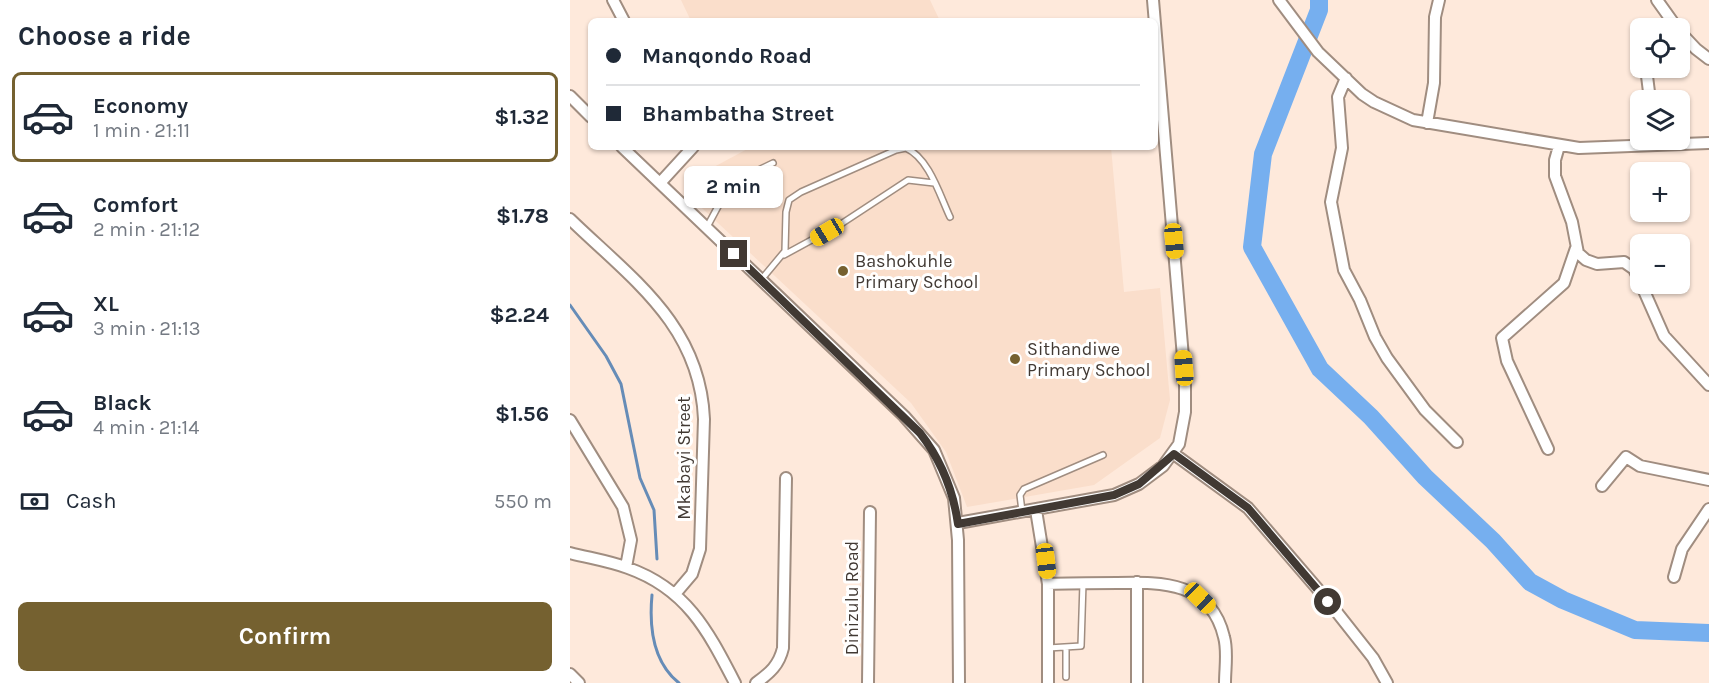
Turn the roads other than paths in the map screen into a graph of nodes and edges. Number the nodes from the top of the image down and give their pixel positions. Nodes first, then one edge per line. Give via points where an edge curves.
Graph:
1 (614, 0) edge
2 (1153, 0) edge
3 (1279, 0) edge
4 (1438, 0) edge
5 (1657, 0) edge
6 (623, 18) edge
7 (1155, 18) edge
8 (1670, 18) edge
9 (1690, 42) edge
10 (1709, 59) edge
11 (1158, 60) edge
12 (1349, 81) junction
13 (570, 96) edge
14 (588, 114) edge
15 (1427, 123) junction
16 (1690, 143) edge
17 (1709, 143) edge
18 (1630, 145) edge
19 (1559, 146) junction
20 (625, 150) edge
21 (690, 150) edge
22 (896, 150) edge
23 (911, 150) edge
24 (773, 163) dead end
25 (660, 183) junction
26 (934, 183) junction
27 (950, 217) dead end
28 (570, 219) edge
29 (706, 228) junction
30 (1576, 248) junction
31 (784, 255) junction
32 (1630, 266) edge
33 (761, 280) junction
34 (1646, 294) edge
35 (1709, 385) edge
36 (570, 420) edge
37 (1457, 442) dead end
38 (1548, 449) dead end
39 (1174, 454) junction
40 (1103, 455) dead end
41 (786, 478) dead end
42 (1709, 480) edge
43 (1602, 486) dead end
44 (1709, 509) edge
45 (1036, 510) junction
46 (870, 512) dead end
47 (1022, 512) junction
48 (958, 524) junction
49 (570, 553) edge
50 (626, 567) junction
51 (1674, 577) dead end
52 (1137, 582) junction
53 (1083, 583) junction
54 (1048, 584) junction
55 (675, 594) junction
56 (1048, 648) junction
57 (1066, 648) junction
58 (570, 674) edge
59 (1066, 677) dead end
60 (579, 683) edge
61 (735, 683) edge
62 (756, 683) edge
63 (868, 683) edge
64 (959, 683) edge
65 (1048, 683) edge
66 (1137, 683) edge
67 (1225, 683) edge
68 (1388, 683) edge

1 - 6 street
2 - 7 street
3 - 12 street via 1318,52
4 - 15 street via 1434,83
5 - 8 street
9 - 10 street
11 - 39 street via 1185,381 1182,434
12 - 15 street via 1374,102
12 - 37 street via 1338,97 1342,148 1331,202 1344,270 1387,358 1416,399
13 - 14 street
15 - 19 street
16 - 17 street
18 - 19 street
19 - 30 street via 1555,176 1572,222
20 - 25 street
21 - 25 street
22 - 31 lane via 789,200
23 - 26 lane
24 - 29 lane via 730,184
25 - 29 street
26 - 27 lane
26 - 31 lane via 908,180
28 - 55 street, Mkabayi Street via 670,318 696,371 704,419 700,549 692,574
29 - 33 street
30 - 32 street via 1592,263
30 - 38 street via 1564,283 1502,338 1507,361
31 - 33 lane
33 - 48 street via 920,433 941,463 954,498
34 - 35 street via 1664,336
36 - 50 street via 623,507 631,540
39 - 45 street via 1151,476 1127,490
39 - 68 street via 1248,508 1373,658
40 - 47 lane via 1024,489 1020,495
41 - 62 street via 783,648 774,669
42 - 43 street via 1640,466 1626,457
44 - 51 street via 1682,549
45 - 47 street
45 - 54 street
46 - 63 street, Dinizulu Road
47 - 48 street
48 - 64 street
49 - 50 street
50 - 55 street
52 - 53 street
52 - 66 street
52 - 67 street via 1181,586 1210,607 1224,636
53 - 54 street
53 - 57 lane via 1082,644
54 - 56 street
55 - 61 street via 704,626
56 - 57 lane
56 - 65 street
57 - 59 lane
58 - 60 street

